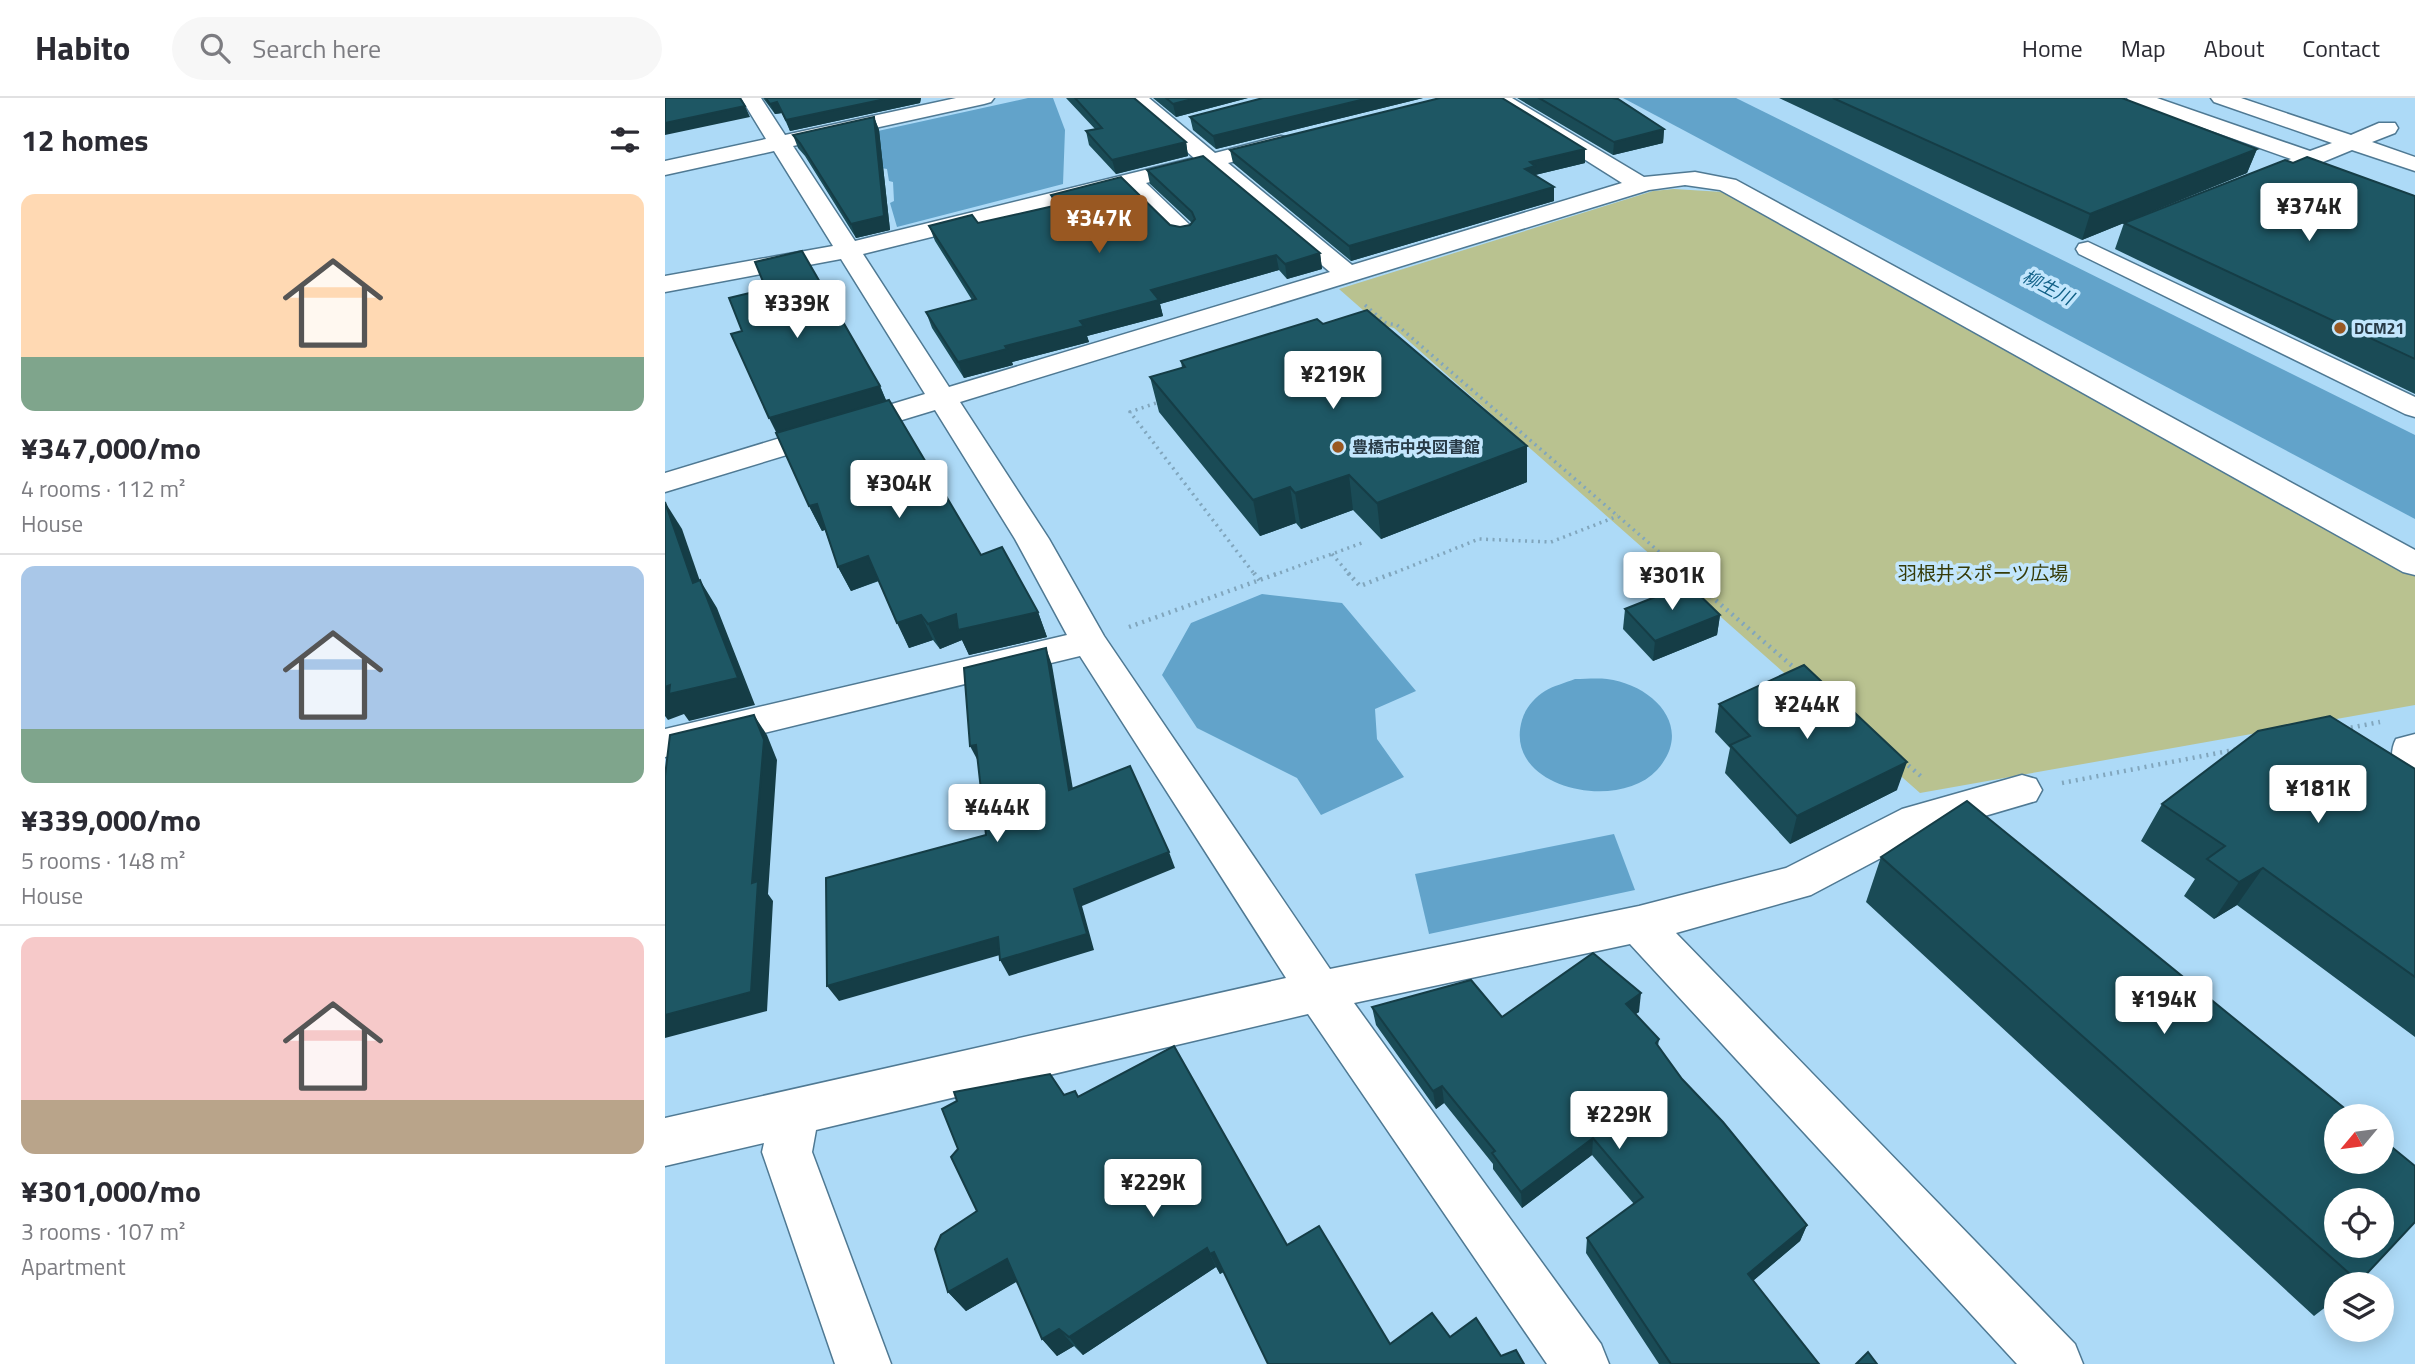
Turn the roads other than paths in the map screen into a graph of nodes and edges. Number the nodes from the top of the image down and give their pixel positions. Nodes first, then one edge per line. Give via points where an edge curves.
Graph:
1 (751, 98) edge
2 (984, 98) edge
3 (1136, 98) edge
4 (1497, 98) edge
5 (2137, 98) edge
6 (2221, 98) edge
7 (2361, 120) dead end
8 (1196, 121) edge
9 (1171, 127) junction
10 (1302, 138) edge
11 (2350, 142) junction
12 (780, 144) junction
13 (2311, 159) junction
14 (1211, 161) junction
15 (2415, 164) edge
16 (665, 168) edge
17 (2288, 168) junction
18 (1130, 181) junction
19 (2325, 182) edge
20 (1641, 185) junction
21 (2238, 188) edge
22 (1184, 233) edge
23 (2113, 239) edge
24 (850, 250) junction
25 (665, 285) edge
26 (1352, 286) junction
27 (941, 398) junction
28 (2415, 408) edge
29 (665, 483) edge
30 (2415, 565) edge
31 (1089, 642) junction
32 (665, 743) edge
33 (2415, 748) edge
34 (2415, 775) edge
35 (2022, 790) road end
36 (1639, 924) junction
37 (1319, 991) junction
38 (795, 1113) junction
39 (665, 1142) edge
40 (863, 1364) edge
41 (1581, 1364) edge
42 (2055, 1364) edge

1 - 12 street
2 - 12 street
3 - 9 street
4 - 20 street
5 - 13 street
6 - 11 street
7 - 11 street via 2396,131
8 - 9 street
9 - 14 street
10 - 14 street
11 - 13 street
11 - 15 street
12 - 16 street
12 - 24 street
13 - 17 street
14 - 18 street
14 - 26 street
17 - 19 street
17 - 21 street
18 - 22 street
18 - 24 street
20 - 26 street
20 - 30 street via 1681,178 1728,185
23 - 28 street via 2088,249
24 - 25 street
24 - 27 street
26 - 27 street
27 - 29 street
27 - 31 street via 1032,539
31 - 32 street
31 - 37 street
33 - 34 street via 2410,749
35 - 36 street via 1917,820 1796,883
36 - 37 street
36 - 42 street
37 - 38 street
37 - 41 street
38 - 39 street
38 - 40 street via 787,1153

